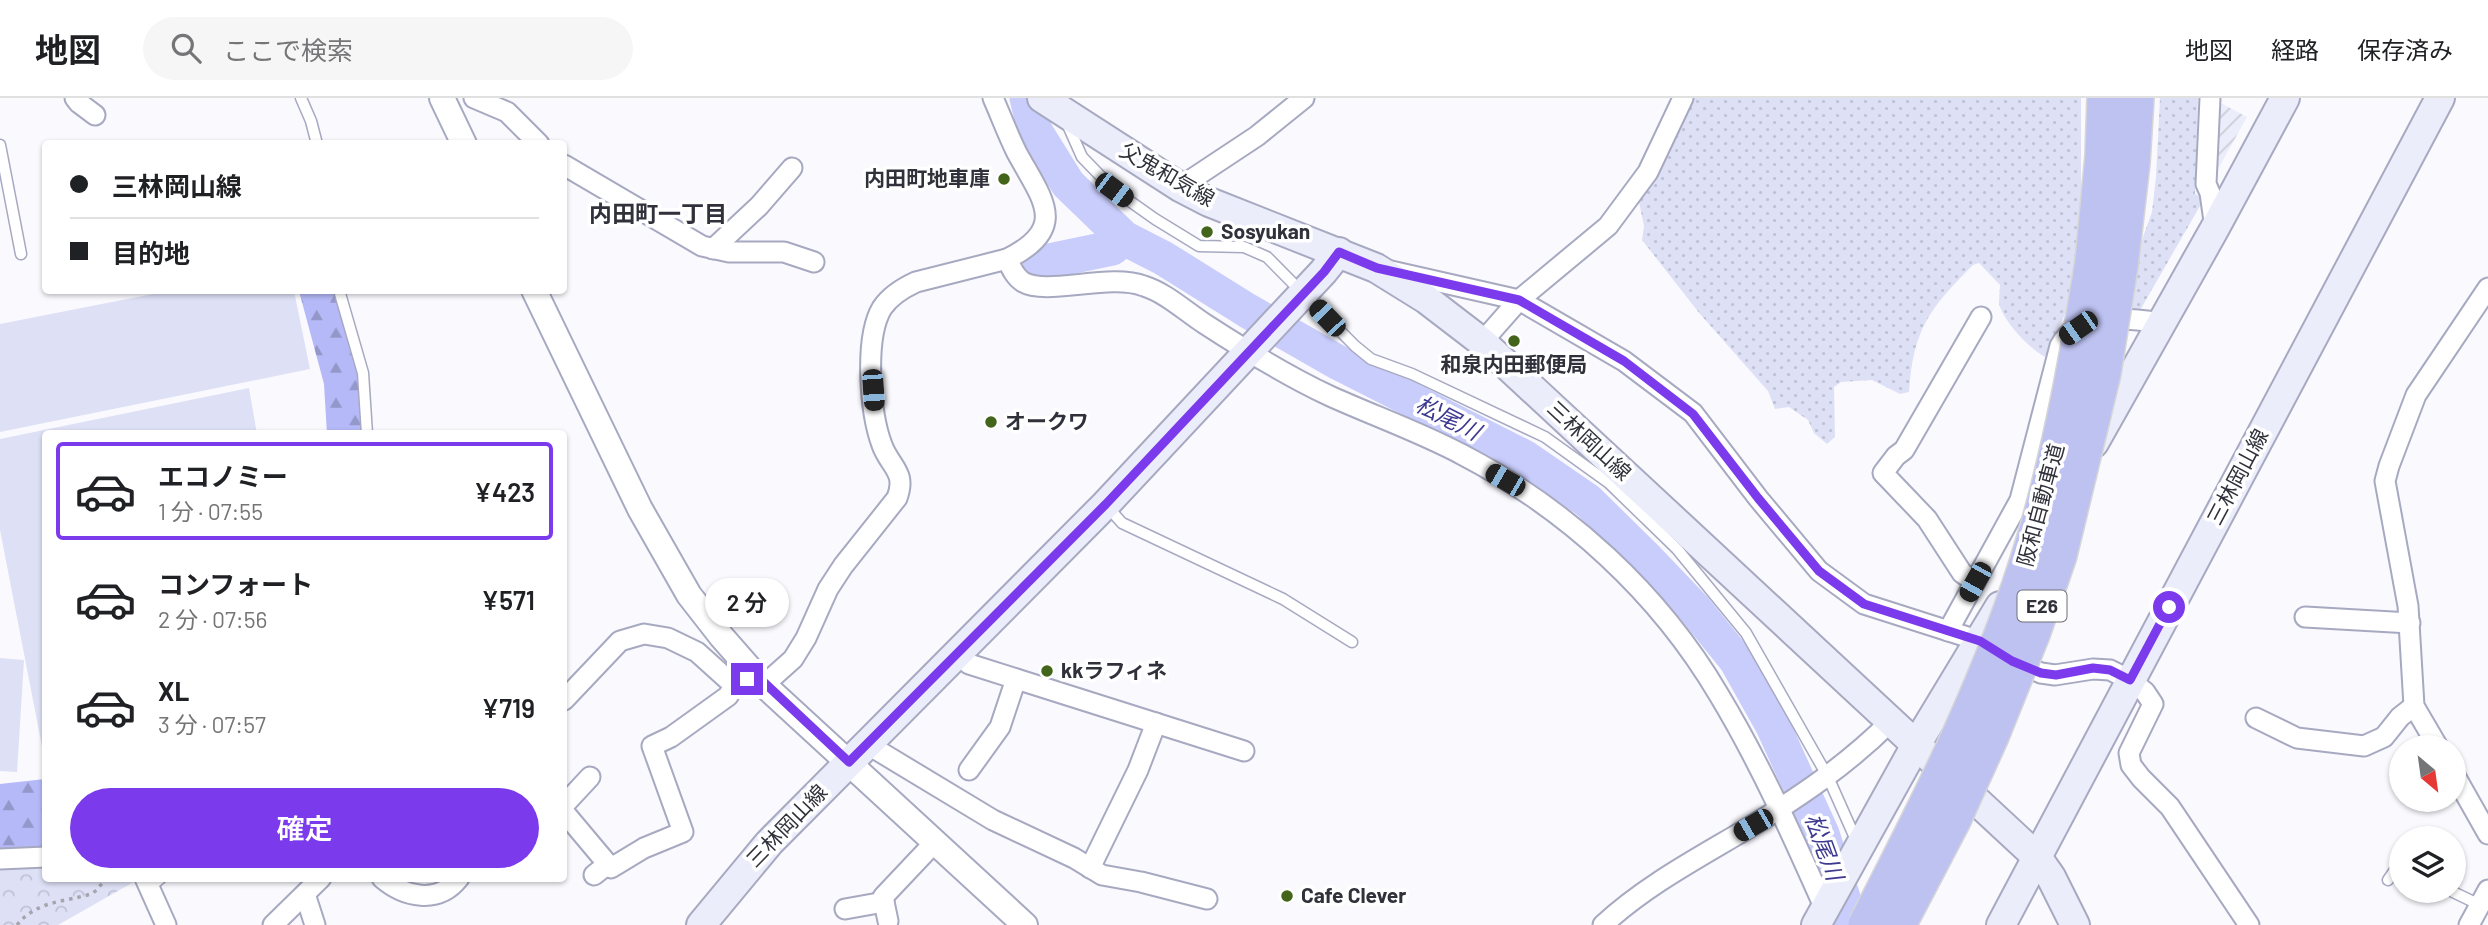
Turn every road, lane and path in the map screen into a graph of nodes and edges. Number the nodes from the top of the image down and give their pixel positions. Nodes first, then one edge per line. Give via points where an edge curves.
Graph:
1 (75, 98) edge
2 (301, 98) edge
3 (442, 98) edge
4 (474, 98) edge
5 (993, 98) edge
6 (1304, 98) edge
7 (1683, 98) edge
8 (2105, 98) edge
9 (2136, 98) edge
10 (2210, 98) edge
11 (2285, 98) edge
12 (2440, 98) edge
13 (1056, 103) edge
14 (95, 115) dead end
15 (316, 140) edge
16 (462, 140) edge
17 (535, 140) edge
18 (0, 145) edge
19 (567, 167) edge
20 (792, 168) dead end
21 (1180, 187) junction
22 (2215, 228) junction
23 (713, 249) junction
24 (1339, 252) junction
25 (21, 254) dead end
26 (1007, 259) junction
27 (814, 262) dead end
28 (2107, 263) junction
29 (1377, 268) junction
30 (2488, 288) edge
31 (340, 294) edge
32 (536, 294) edge
33 (1302, 295) junction
34 (1519, 300) junction
35 (1982, 317) dead end
36 (2162, 323) junction
37 (1482, 342) junction
38 (1252, 349) junction
39 (367, 430) edge
40 (1106, 504) junction
41 (1975, 582) junction
42 (2305, 617) dead end
43 (2410, 623) junction
44 (1948, 631) junction
45 (1980, 641) junction
46 (1352, 642) dead end
47 (958, 653) junction
48 (1016, 679) junction
49 (752, 680) junction
50 (2130, 680) junction
51 (567, 697) edge
52 (2414, 706) junction
53 (2256, 718) dead end
54 (1890, 722) junction
55 (1156, 723) junction
56 (2431, 735) edge
57 (1916, 745) junction
58 (1244, 751) dead end
59 (858, 753) junction
60 (969, 770) dead end
61 (590, 776) dead end
62 (1824, 779) junction
63 (2466, 795) edge
64 (567, 802) edge
65 (1783, 806) junction
66 (567, 818) edge
67 (2488, 834) edge
68 (934, 843) junction
69 (1857, 852) junction
70 (42, 857) edge
71 (2037, 857) junction
72 (0, 859) edge
73 (1090, 868) junction
74 (103, 882) edge
75 (152, 882) edge
76 (317, 882) edge
77 (388, 882) edge
78 (455, 882) edge
79 (305, 894) junction
80 (2466, 895) edge
81 (1207, 899) dead end
82 (2485, 901) edge
83 (884, 902) junction
84 (845, 909) dead end
85 (1824, 912) edge
86 (888, 921) dead end
87 (17, 925) edge
88 (166, 925) edge
89 (273, 925) edge
90 (315, 925) edge
91 (701, 925) edge
92 (1025, 925) edge
93 (1603, 925) edge
94 (1866, 925) edge
95 (1899, 925) edge
96 (2001, 925) edge
97 (2075, 925) edge
98 (2249, 925) edge
99 (2469, 925) edge

1 - 14 street
2 - 15 lane
3 - 16 street
4 - 17 street via 506,112
5 - 26 street via 1047,210 1036,240
6 - 21 street
7 - 34 street via 1648,172 1608,226
8 - 28 highway, 阪和自動車道 / E26
9 - 28 highway, 阪和自動車道 / E26 via 2133,163
10 - 22 street via 2206,184
11 - 22 main road
12 - 50 main road, 三林岡山線
13 - 21 main road, 父鬼和気線
13 - 33 lane via 1082,157 1114,190 1199,246 1244,247 1267,257
18 - 25 lane
19 - 23 street
20 - 23 street
21 - 24 main road, 父鬼和気線
22 - 36 main road
23 - 27 street via 784,252
24 - 29 main road, 三林岡山線
24 - 33 main road, 三林岡山線
26 - 38 street via 1022,281 1037,287 1106,281 1143,285
26 - 49 street via 916,282 895,294 882,309 872,338 876,426 882,447 901,478 901,488 842,566 793,659
28 - 94 highway, 阪和自動車道 / E26, bridge via 2034,541 2007,621 1926,809
28 - 95 highway, 阪和自動車道 / E26, bridge via 2104,373 2060,555 1991,736
29 - 34 street
29 - 37 main road, 三林岡山線
30 - 43 street via 2416,395 2385,481
31 - 39 lane via 363,373
32 - 49 street via 668,562
33 - 38 main road, 三林岡山線
33 - 62 lane via 1371,359 1545,437 1609,483 1677,549 1746,633
34 - 37 street
34 - 44 street via 1624,361 1693,414 1819,571 1864,604
35 - 41 street via 1946,362 1904,450 1883,473 1927,519 1962,573
36 - 41 street via 2103,320 2064,338 2020,499
36 - 45 main road
37 - 54 main road, 三林岡山線
38 - 40 main road, 三林岡山線
38 - 65 street via 1327,394 1462,454 1527,492 1576,529 1613,562 1684,643
40 - 46 lane via 1122,523 1283,598
40 - 47 main road, 三林岡山線
41 - 44 street
42 - 43 street
43 - 52 street
44 - 45 street
45 - 50 street via 2041,673 2093,668
45 - 57 main road
47 - 48 street via 969,664
47 - 59 main road, 三林岡山線
48 - 55 street
48 - 60 street via 1000,727
49 - 51 street via 721,675 697,652 644,634 620,641
49 - 59 street
49 - 66 street via 652,747 683,832 601,869
50 - 71 main road, 三林岡山線
50 - 98 street via 2153,704 2129,753 2131,765 2170,807
52 - 53 street via 2384,737 2364,746 2297,738
52 - 56 street
54 - 57 main road, 三林岡山線
54 - 62 street
55 - 58 street
55 - 73 street
57 - 69 main road
57 - 71 main road, 三林岡山線
59 - 68 street
59 - 73 street
59 - 91 main road, 三林岡山線 via 768,843
61 - 64 street
62 - 65 street
62 - 69 lane
63 - 67 street
65 - 85 street
65 - 93 street via 1654,887
68 - 83 street via 883,897
68 - 92 street
69 - 85 main road
70 - 72 street
71 - 96 main road, 三林岡山線
71 - 97 main road, 三林岡山線
73 - 81 street via 1115,879
74 - 87 path via 91,894 40,906
75 - 88 street
76 - 79 street
77 - 78 street via 400,891 425,896 446,890
79 - 89 street
79 - 90 street
80 - 82 lane
82 - 99 street
83 - 84 street
83 - 86 street

